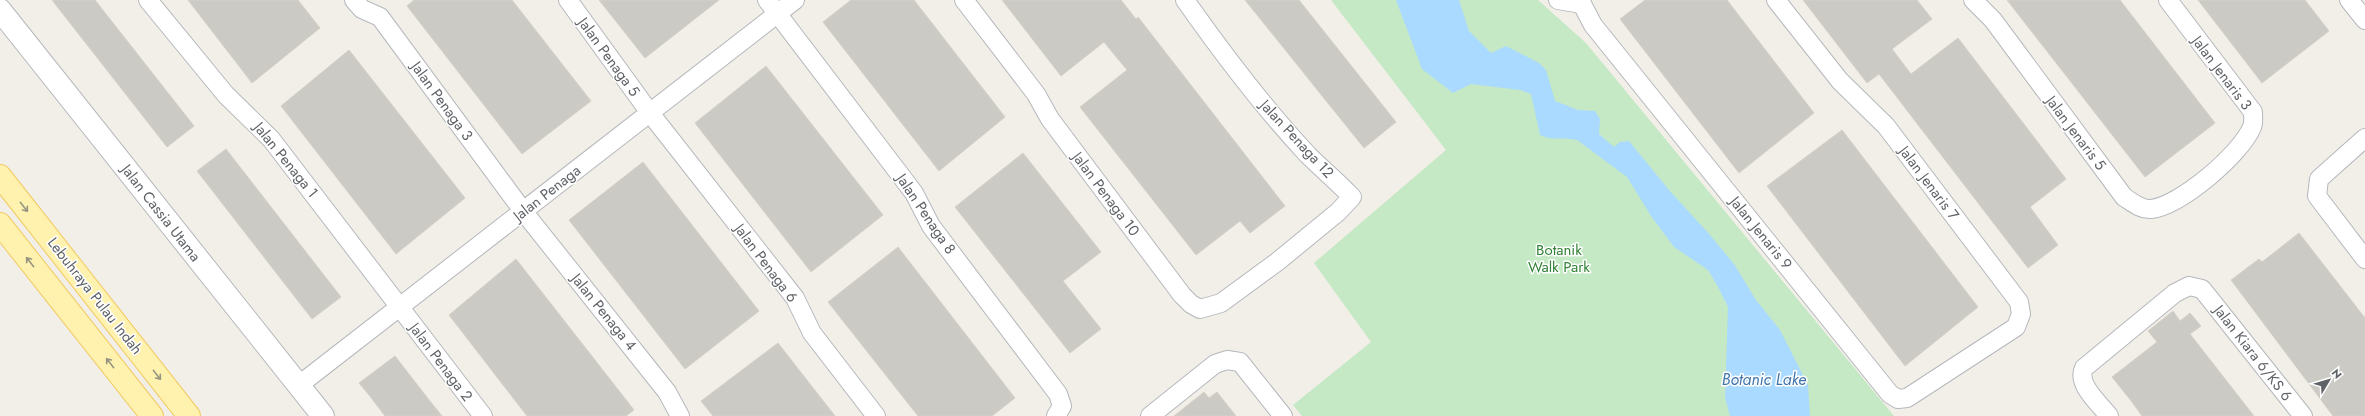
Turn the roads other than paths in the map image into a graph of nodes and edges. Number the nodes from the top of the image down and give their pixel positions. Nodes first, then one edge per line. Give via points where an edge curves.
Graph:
1 (148, 0) edge
2 (354, 0) edge
3 (568, 0) edge
4 (766, 0) edge
5 (796, 0) edge
6 (964, 0) edge
7 (1185, 0) edge
8 (1558, 0) edge
9 (1776, 0) edge
10 (1973, 0) edge
11 (2168, 0) edge
12 (2349, 0) edge
13 (1585, 2) edge
14 (0, 10) edge
15 (778, 15) junction
16 (2365, 20) edge
17 (650, 113) junction
18 (2365, 138) edge
19 (0, 176) edge
20 (2203, 182) joint
21 (523, 211) junction
22 (0, 224) edge
23 (2365, 259) edge
24 (1277, 262) joint
25 (400, 308) junction
26 (1964, 363) joint
27 (299, 385) junction
28 (152, 416) edge
29 (189, 416) edge
30 (323, 416) edge
31 (483, 416) edge
32 (680, 416) edge
33 (876, 416) edge
34 (1056, 416) edge
35 (1150, 416) edge
36 (1282, 416) edge
37 (2109, 416) edge
38 (2303, 416) edge

1 - 25 street, Jalan Penaga 1 via 226,95 271,139
2 - 21 street, Jalan Penaga 3 via 362,9 380,17
3 - 17 street, Jalan Penaga 5
4 - 15 street, Jalan Penaga 8
5 - 15 street, Jalan Penaga
6 - 24 street, Jalan Penaga 10 via 1190,304 1200,309 1221,303
7 - 24 street, Jalan Penaga 12 via 1217,46 1269,110 1308,155 1352,197 1338,212
8 - 13 street
9 - 26 street, Jalan Jenaris 7 via 1840,81 1886,126 2019,302 2021,314 2016,327
10 - 20 street, Jalan Jenaris 5 via 1993,20 2124,196 2138,206 2150,209 2164,205
11 - 20 street, Jalan Jenaris 3 via 2253,112 2252,127 2237,151
12 - 16 street
13 - 26 street, Jalan Jenaris 9 via 1593,25 1890,394 1898,399 1907,398
14 - 27 street, Jalan Cassia Utama
15 - 17 street, Jalan Penaga
15 - 34 street, Jalan Penaga 8 via 914,193 931,226 1058,394 1062,406
17 - 21 street, Jalan Penaga
17 - 33 street, Jalan Penaga 6 via 796,298 812,333
18 - 23 street via 2319,179 2317,196
19 -> 29 main road, Lebuhraya Pulau Indah
21 - 25 street, Jalan Penaga
21 - 32 street, Jalan Penaga 4 via 667,392
28 -> 22 main road, Lebuhraya Pulau Indah
25 - 27 street, Jalan Penaga
25 - 31 street, Jalan Penaga 2
27 - 30 street, Jalan Cassia Utama
35 - 36 street via 1215,364 1227,360 1240,362
37 - 38 street, Jalan Kiara 6/KS 6 via 2082,382 2084,368 2174,293 2189,286 2202,289

